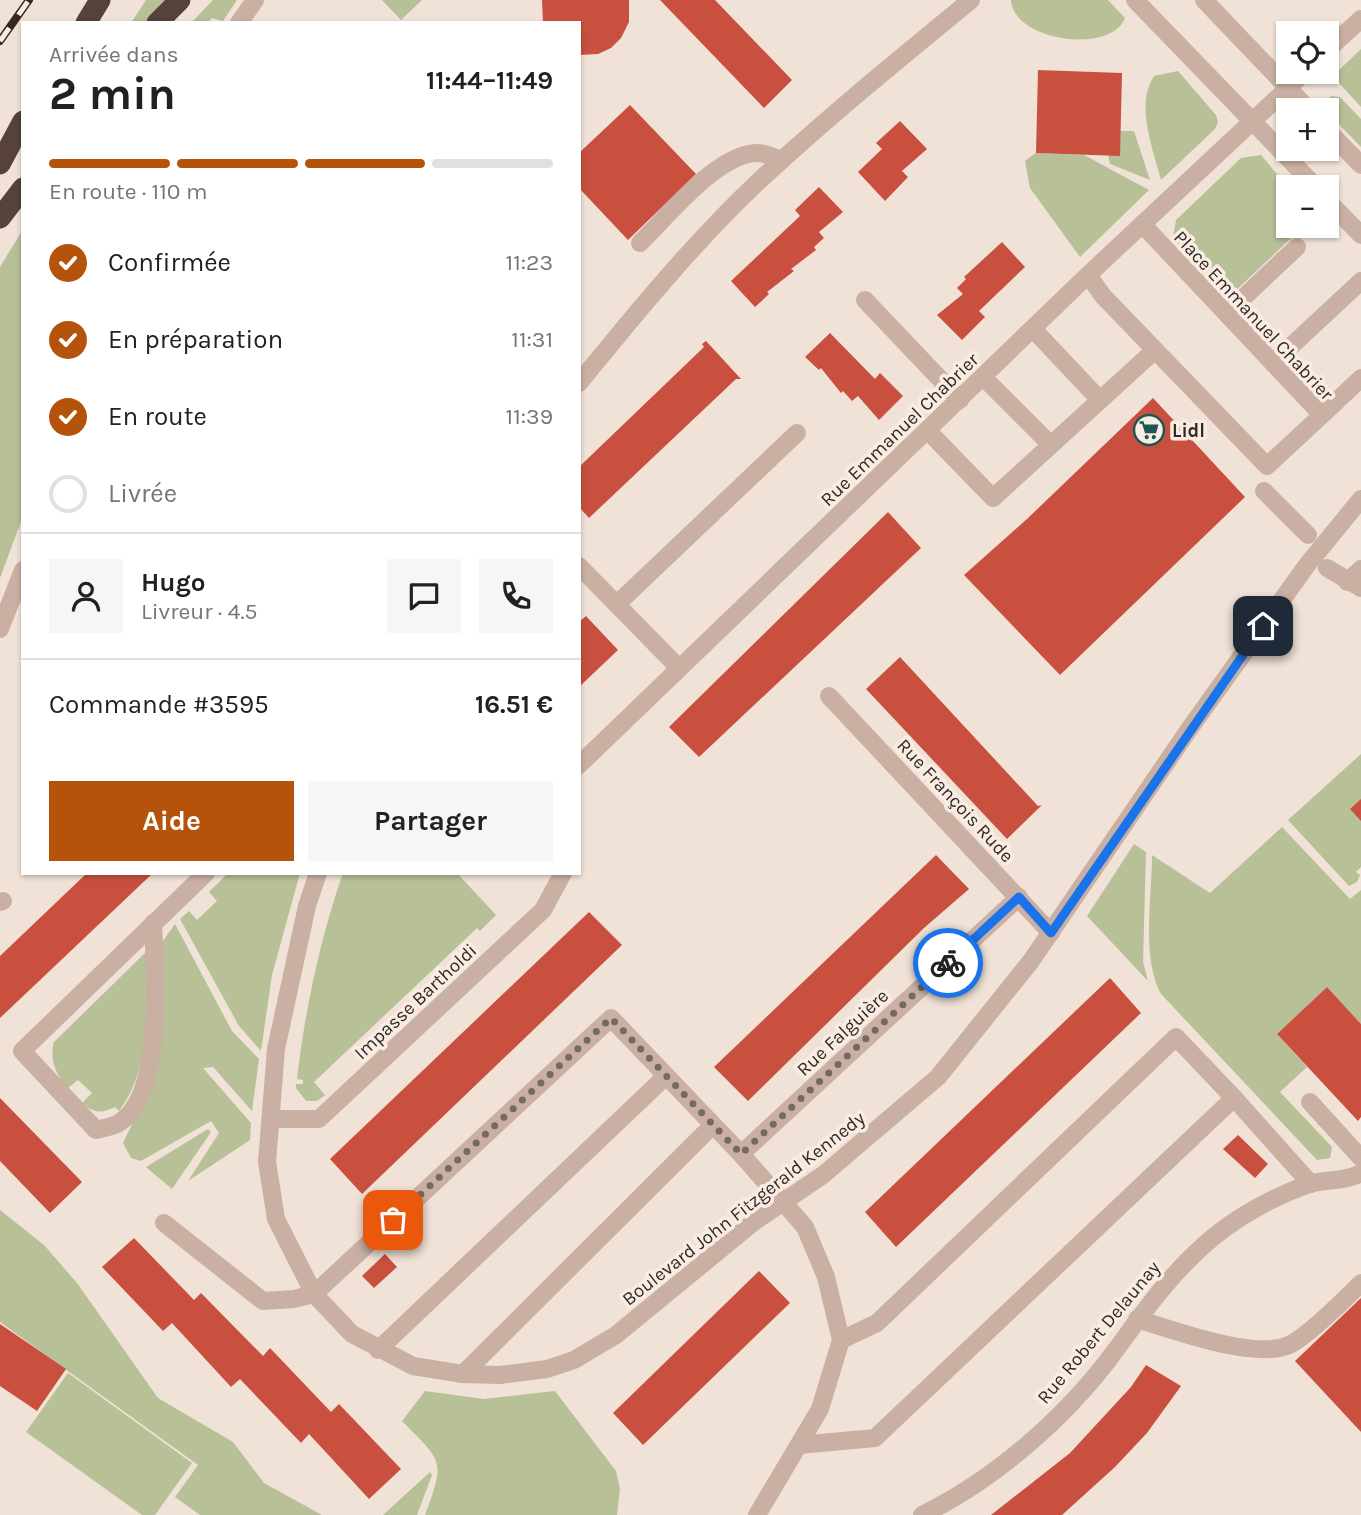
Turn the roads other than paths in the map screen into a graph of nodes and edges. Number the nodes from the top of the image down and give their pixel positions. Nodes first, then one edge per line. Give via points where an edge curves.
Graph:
1 (100, 0) edge
2 (180, 0) edge
3 (255, 0) edge
4 (971, 0) edge
5 (1135, 0) edge
6 (1203, 0) edge
7 (1361, 19) edge
8 (87, 21) edge
9 (160, 21) edge
10 (240, 21) edge
11 (1339, 39) edge
12 (1292, 84) edge
13 (1288, 88) junction
14 (1298, 98) edge
15 (1252, 121) junction
16 (21, 125) edge
17 (1339, 142) edge
18 (782, 160) junction
19 (0, 163) edge
20 (1361, 165) edge
21 (1304, 175) edge
22 (21, 191) edge
23 (1339, 212) edge
24 (0, 218) edge
25 (1142, 224) junction
26 (1361, 235) edge
27 (640, 243) dead end
28 (1297, 247) dead end
29 (1088, 275) junction
30 (1361, 281) edge
31 (865, 300) dead end
32 (1227, 313) junction
33 (1032, 329) junction
34 (1155, 350) junction
35 (1273, 363) junction
36 (983, 377) junction
37 (1361, 378) edge
38 (581, 381) edge
39 (960, 400) junction
40 (1100, 400) junction
41 (1322, 415) junction
42 (928, 431) junction
43 (797, 433) dead end
44 (1051, 446) junction
45 (1264, 491) dead end
46 (1361, 499) edge
47 (1308, 535) dead end
48 (1327, 568) dead end
49 (1361, 569) edge
50 (21, 575) edge
51 (582, 575) edge
52 (1354, 585) edge
53 (617, 604) junction
54 (0, 629) edge
55 (679, 668) junction
56 (829, 696) dead end
57 (581, 762) edge
58 (204, 875) edge
59 (317, 875) edge
60 (562, 875) edge
61 (1019, 897) junction
62 (153, 923) junction
63 (1051, 933) junction
64 (666, 1076) junction
65 (1234, 1098) junction
66 (1310, 1102) dead end
67 (272, 1119) junction
68 (713, 1125) junction
69 (741, 1154) junction
70 (1361, 1158) edge
71 (1359, 1178) edge
72 (1311, 1184) junction
73 (783, 1202) junction
74 (164, 1223) dead end
75 (1361, 1283) edge
76 (314, 1294) junction
77 (1137, 1319) junction
78 (841, 1340) junction
79 (378, 1350) junction
80 (463, 1374) junction
81 (799, 1445) junction
82 (757, 1515) edge
83 (922, 1515) edge

1 - 8 highway
2 - 9 highway
3 - 10 street
4 - 18 street
5 - 15 street
6 - 13 street
7 - 11 street
12 - 13 street, Rue Emmanuel Chabrier
13 - 14 street
13 - 15 street, Rue Emmanuel Chabrier
15 - 21 street
15 - 25 street, Rue Emmanuel Chabrier
16 - 19 highway
17 - 20 street
18 - 27 street via 758,152 733,158
18 - 38 street via 654,290
22 - 24 highway
23 - 26 street
25 - 29 street, Rue Emmanuel Chabrier
25 - 32 street, Place Emmanuel Chabrier
28 - 32 street
29 - 33 street, Rue Emmanuel Chabrier
29 - 34 street, Place Emmanuel Chabrier
30 - 35 street
31 - 39 street
32 - 35 street, Place Emmanuel Chabrier
33 - 36 street, Rue Emmanuel Chabrier
33 - 40 street
34 - 40 street
34 - 41 street, Place Emmanuel Chabrier via 1267,466
35 - 41 street, Place Emmanuel Chabrier
36 - 39 street, Rue Emmanuel Chabrier
36 - 44 street
37 - 41 street
39 - 42 street, Rue Emmanuel Chabrier
40 - 44 street
42 - 44 street via 993,498
42 - 55 street, Rue Emmanuel Chabrier
43 - 53 street
45 - 47 street
46 - 63 street, Boulevard John Fitzgerald Kennedy via 1197,717
48 - 52 street
49 - 52 street
50 - 54 street
51 - 53 street
53 - 55 street
55 - 57 street
56 - 61 street, Rue François Rude
58 - 62 street
59 - 67 street, Boulevard John Fitzgerald Kennedy via 276,1049
60 - 67 street, Impasse Bartholdi via 543,910 319,1119
61 - 63 street, Rue François Rude
61 - 69 street, Rue Falguière
62 - 62 street via 157,1018 142,1094 119,1123 96,1130 22,1051
63 - 73 street, Boulevard John Fitzgerald Kennedy via 938,1077 823,1175
64 - 68 street
64 - 76 street via 611,1018
64 - 79 street
65 - 72 street
65 - 78 street via 1176,1037 877,1323
65 - 81 street via 875,1437
66 - 70 street
67 - 76 street, Boulevard John Fitzgerald Kennedy via 267,1162 276,1219
68 - 69 street
68 - 80 street
69 - 73 street
71 - 72 street, Rue Robert Delaunay
72 - 77 street, Rue Robert Delaunay via 1249,1212 1204,1244
73 - 78 street via 805,1227 826,1277
73 - 80 street, Boulevard John Fitzgerald Kennedy via 616,1335 574,1360 535,1371
74 - 76 street via 263,1301
75 - 77 street via 1289,1345 1251,1349 1215,1343
76 - 79 street, Boulevard John Fitzgerald Kennedy via 352,1334
77 - 83 street, Rue Robert Delaunay via 1111,1357 1012,1458
78 - 81 street via 820,1409
79 - 80 street, Boulevard John Fitzgerald Kennedy via 413,1366
81 - 82 street

